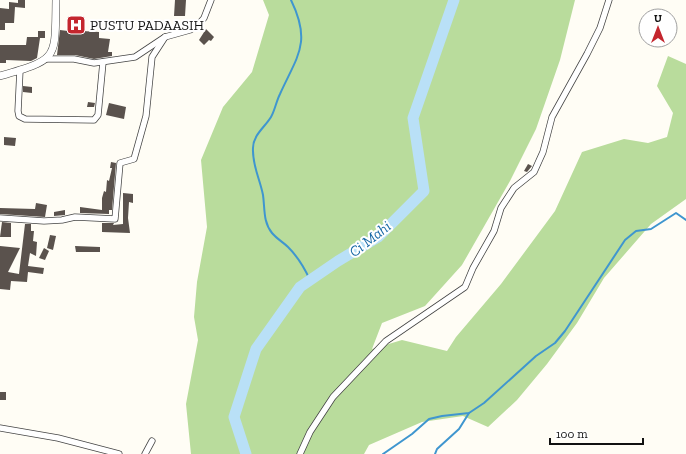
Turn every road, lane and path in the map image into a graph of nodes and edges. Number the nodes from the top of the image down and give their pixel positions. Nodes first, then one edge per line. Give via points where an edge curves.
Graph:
1 (56, 0) edge
2 (211, 0) edge
3 (609, 0) edge
4 (164, 37) junction
5 (47, 59) junction
6 (103, 62) junction
7 (20, 70) junction
8 (0, 76) edge
9 (0, 218) edge
10 (0, 428) edge
11 (152, 441) dead end
12 (119, 454) edge
13 (146, 454) edge
14 (300, 454) edge

1 - 5 street via 54,46
2 - 4 street via 204,18 197,26
3 - 14 street via 600,28 552,117 543,152 534,172 514,188 501,208 494,231 465,288 386,341 333,397 310,432
4 - 6 street via 135,57
4 - 9 street via 152,57 146,116 134,159 120,163 115,218 75,217 44,221
5 - 6 street
5 - 7 street
6 - 7 street via 98,115 94,120 21,117 18,111
7 - 8 street
10 - 12 street via 58,438
11 - 13 street

